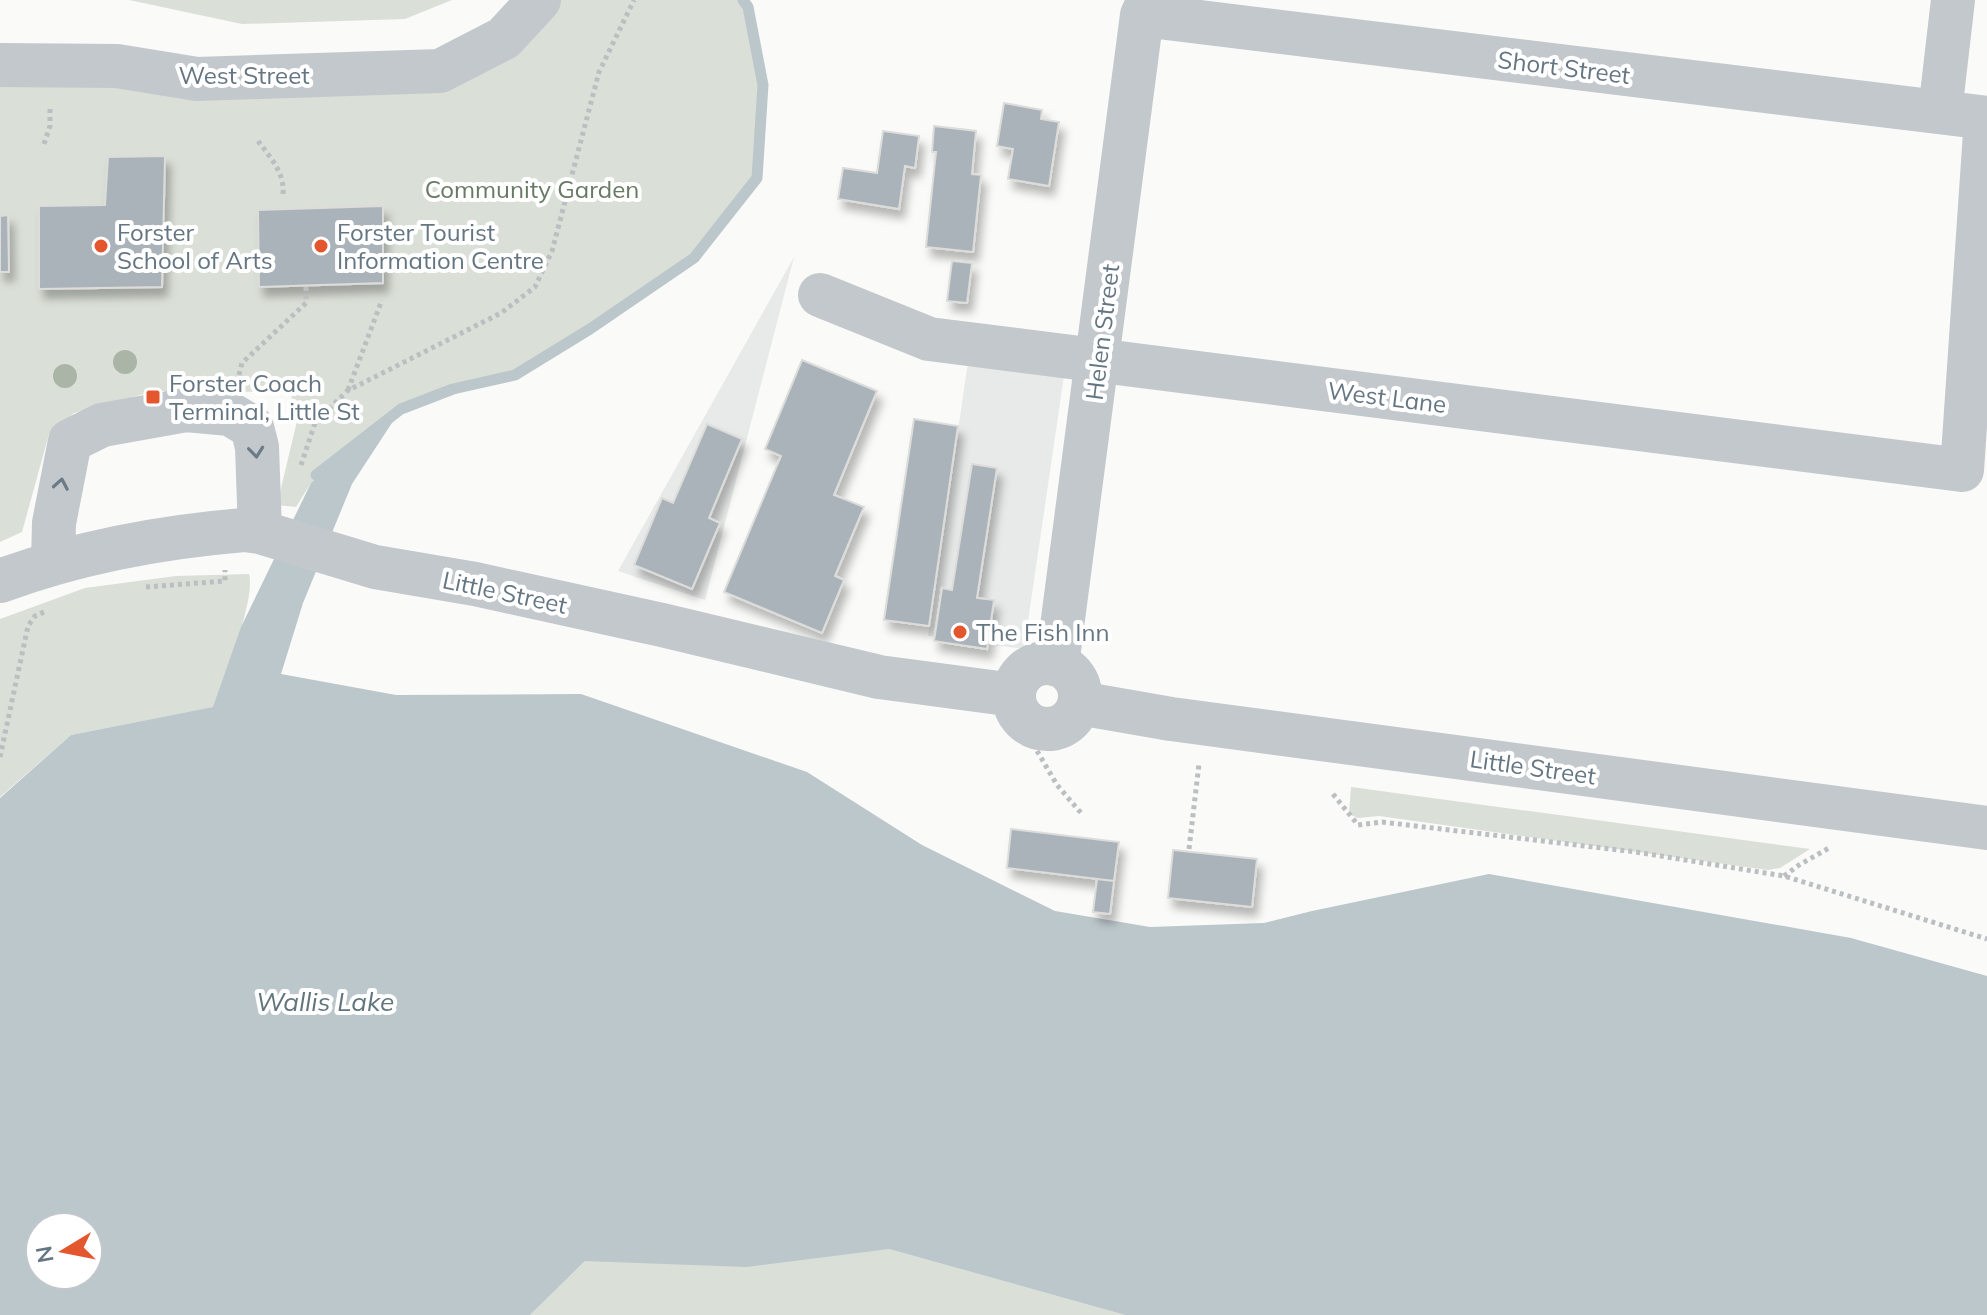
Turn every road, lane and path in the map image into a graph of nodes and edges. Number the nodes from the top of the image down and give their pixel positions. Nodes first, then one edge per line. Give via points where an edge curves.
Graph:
1 (539, 0) edge
2 (634, 0) edge
3 (1953, 0) edge
4 (1145, 7) edge
5 (0, 65) edge
6 (1940, 112) junction
7 (1986, 118) edge
8 (258, 141) dead end
9 (283, 194) dead end
10 (306, 286) dead end
11 (820, 295) dead end
12 (382, 300) dead end
13 (1098, 360) junction
14 (347, 391) junction
15 (230, 414) junction
16 (299, 473) dead end
17 (260, 532) junction
18 (53, 561) junction
19 (225, 573) dead end
20 (0, 581) edge
21 (141, 587) dead end
22 (53, 608) dead end
23 (1057, 665) junction
24 (1014, 695) junction
25 (1079, 703) junction
26 (1033, 744) dead end
27 (0, 757) edge
28 (1198, 768) dead end
29 (1333, 794) dead end
30 (1081, 813) dead end
31 (1987, 828) edge
32 (1189, 849) dead end
33 (1816, 854) dead end
34 (1784, 876) junction
35 (1987, 939) edge

1 - 5 street, West Street via 504,38 440,71 197,79 117,66
2 - 14 path via 599,72 552,251 535,287 501,313
3 - 6 street
4 - 6 street, Short Street
4 - 13 street, Helen Street
6 - 7 street, Short Street
7 - 13 street, West Lane via 1962,470
8 - 9 path via 278,168
10 - 15 path via 306,303 242,363
11 - 13 street, West Lane via 929,339
12 - 14 path
13 - 23 street, Helen Street
14 - 16 path via 315,423
15 -> 17 street via 252,427
18 -> 15 street via 54,523 70,441 102,425 186,410
17 - 18 street, Little Street via 187,536
17 - 24 street, Little Street via 375,567 475,584 879,677
18 - 20 street, Little Street
19 - 21 path via 225,581
22 - 27 path via 35,616 28,626
23 - 24 street via 1027,669
23 - 25 street via 1073,676
24 - 25 street via 1027,724 1048,730 1068,722
25 - 31 street, Little Street
26 - 30 path
28 - 32 path
29 - 34 path via 1358,825 1382,822 1620,850
33 - 34 path
34 - 35 path

